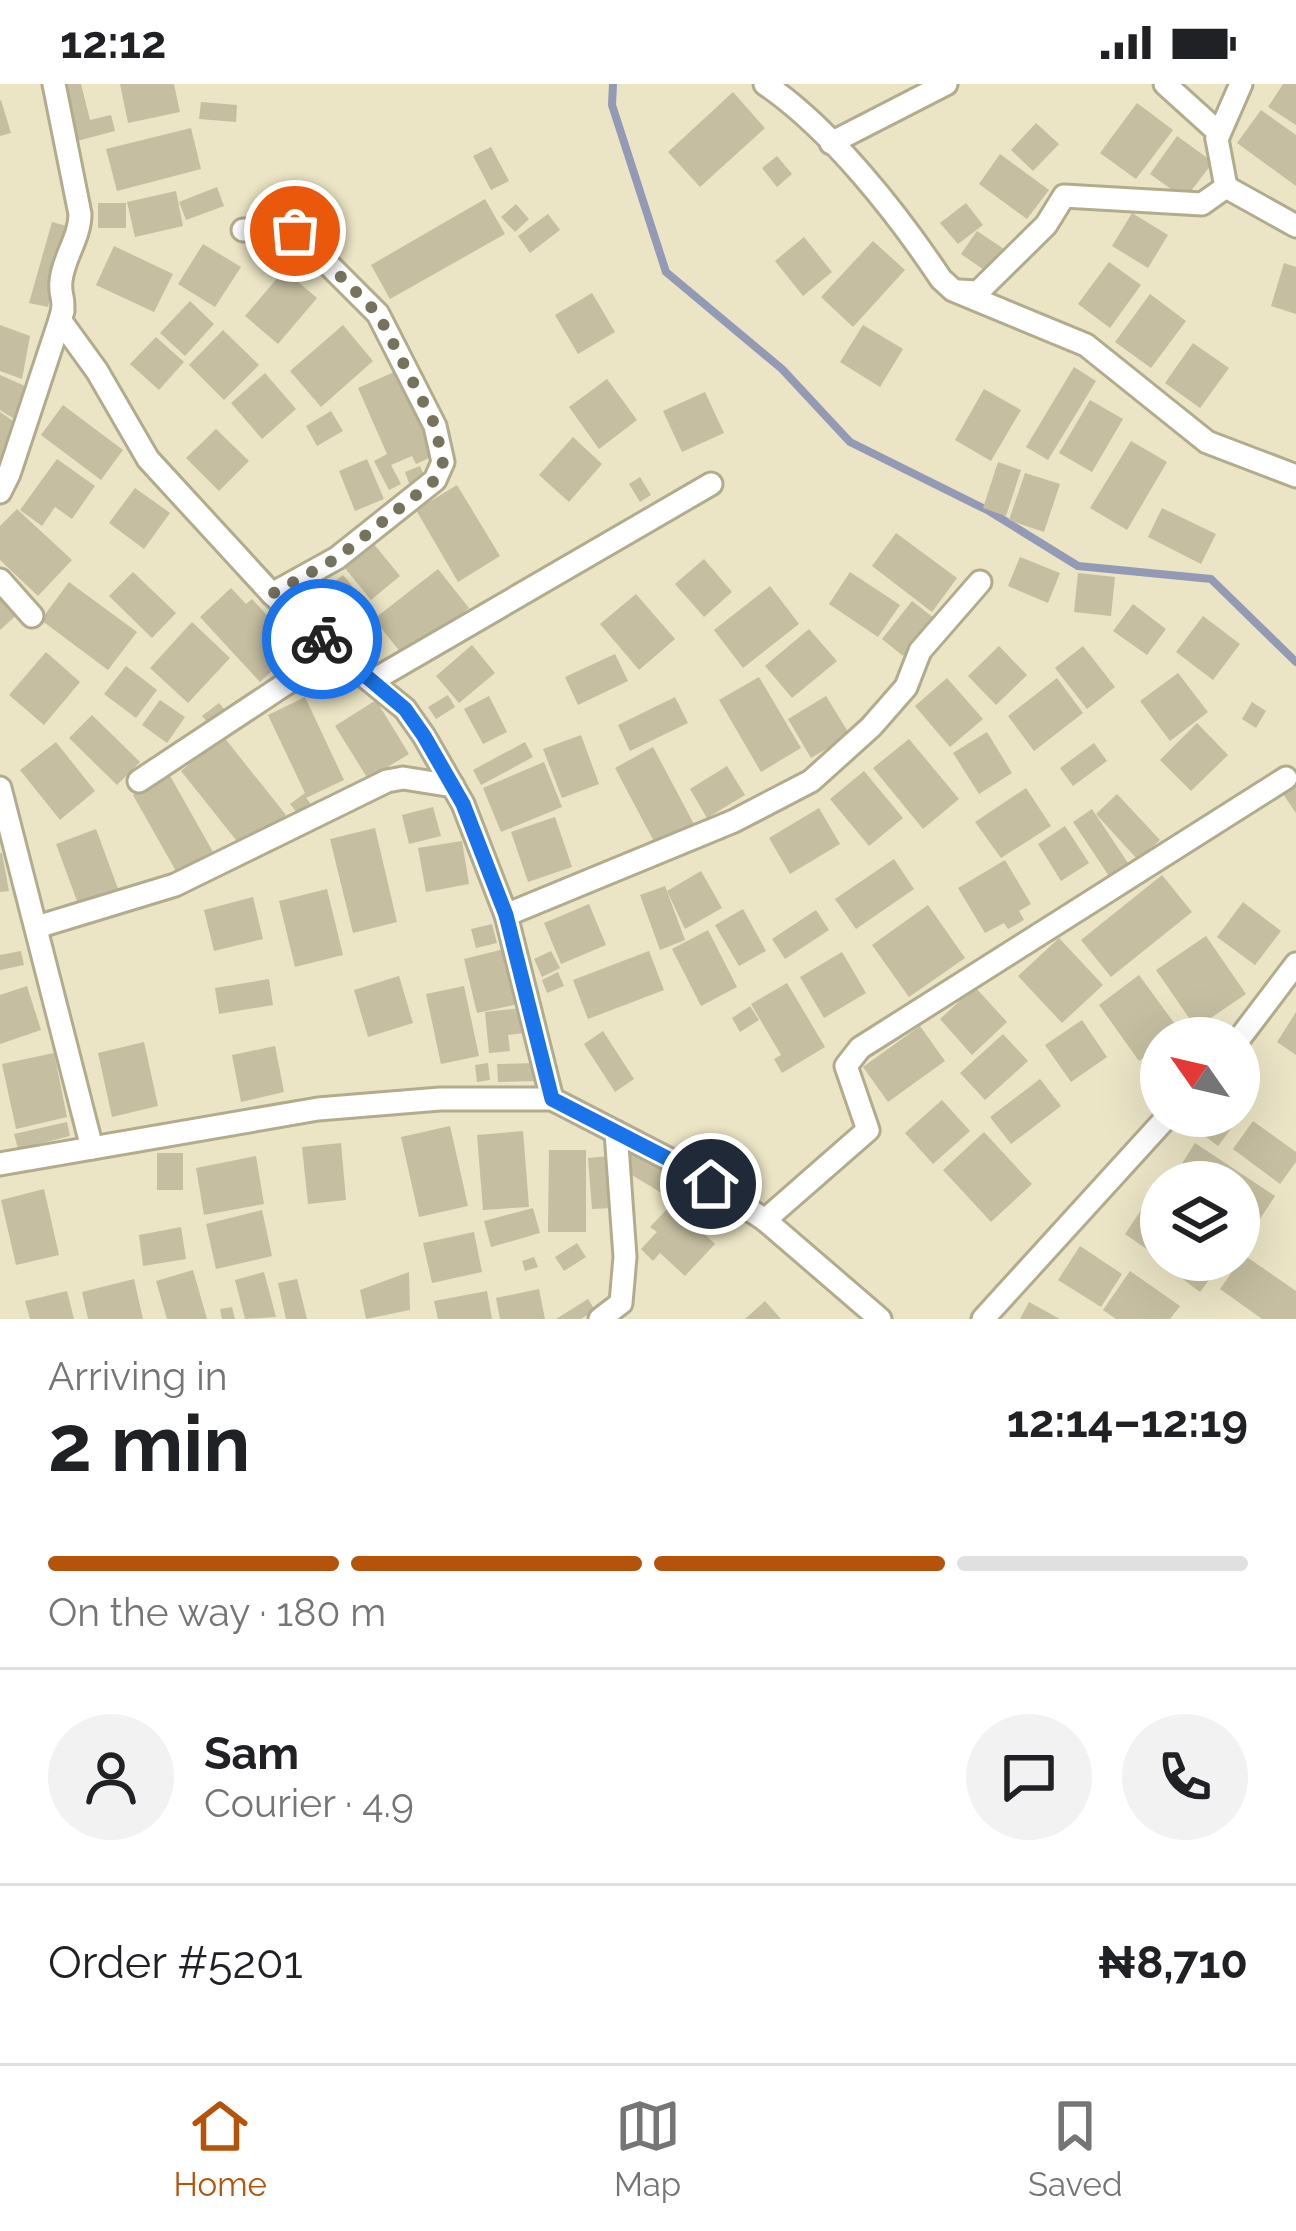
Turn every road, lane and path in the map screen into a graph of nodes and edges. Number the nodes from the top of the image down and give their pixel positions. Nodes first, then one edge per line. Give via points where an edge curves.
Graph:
1 (53, 84) edge
2 (765, 84) edge
3 (946, 84) edge
4 (1165, 84) edge
5 (1241, 84) edge
6 (1217, 139) junction
7 (831, 143) junction
8 (1226, 187) junction
9 (1296, 226) edge
10 (244, 230) dead end
11 (953, 290) junction
12 (65, 303) junction
13 (1296, 476) edge
14 (711, 484) dead end
15 (0, 492) edge
16 (0, 580) edge
17 (980, 582) dead end
18 (272, 594) junction
19 (32, 616) dead end
20 (341, 657) junction
21 (372, 681) junction
22 (1286, 778) dead end
23 (140, 782) dead end
24 (453, 786) junction
25 (0, 788) edge
26 (506, 915) junction
27 (37, 927) junction
28 (1296, 964) edge
29 (1256, 1017) edge
30 (552, 1099) junction
31 (616, 1132) junction
32 (1149, 1137) edge
33 (92, 1148) junction
34 (0, 1164) edge
35 (765, 1220) junction
36 (600, 1319) edge
37 (880, 1319) edge
38 (983, 1319) edge

1 - 12 street via 80,214 60,283
2 - 7 street
3 - 7 street
4 - 6 street
5 - 6 street
6 - 8 street
7 - 11 street
8 - 9 street
8 - 11 street via 1202,204 1064,196 978,292
10 - 18 street via 295,231 378,314 435,425 443,462 435,480 337,558
11 - 13 street via 1086,345 1207,442
12 - 15 street
12 - 18 street via 60,320 136,443
14 - 21 street
16 - 19 street
17 - 26 street via 920,651 895,700 811,781
18 - 20 street
20 - 21 street
20 - 23 street via 287,683
21 - 24 street via 405,709
22 - 35 street via 860,1048 846,1066 868,1130
24 - 26 street
24 - 27 street via 387,781 175,885
25 - 27 street
26 - 30 street
27 - 33 street
28 - 29 street
30 - 31 street
30 - 33 street via 318,1109
31 - 35 street
31 - 36 street via 625,1257 621,1303
32 - 38 street
33 - 34 street
35 - 37 street

